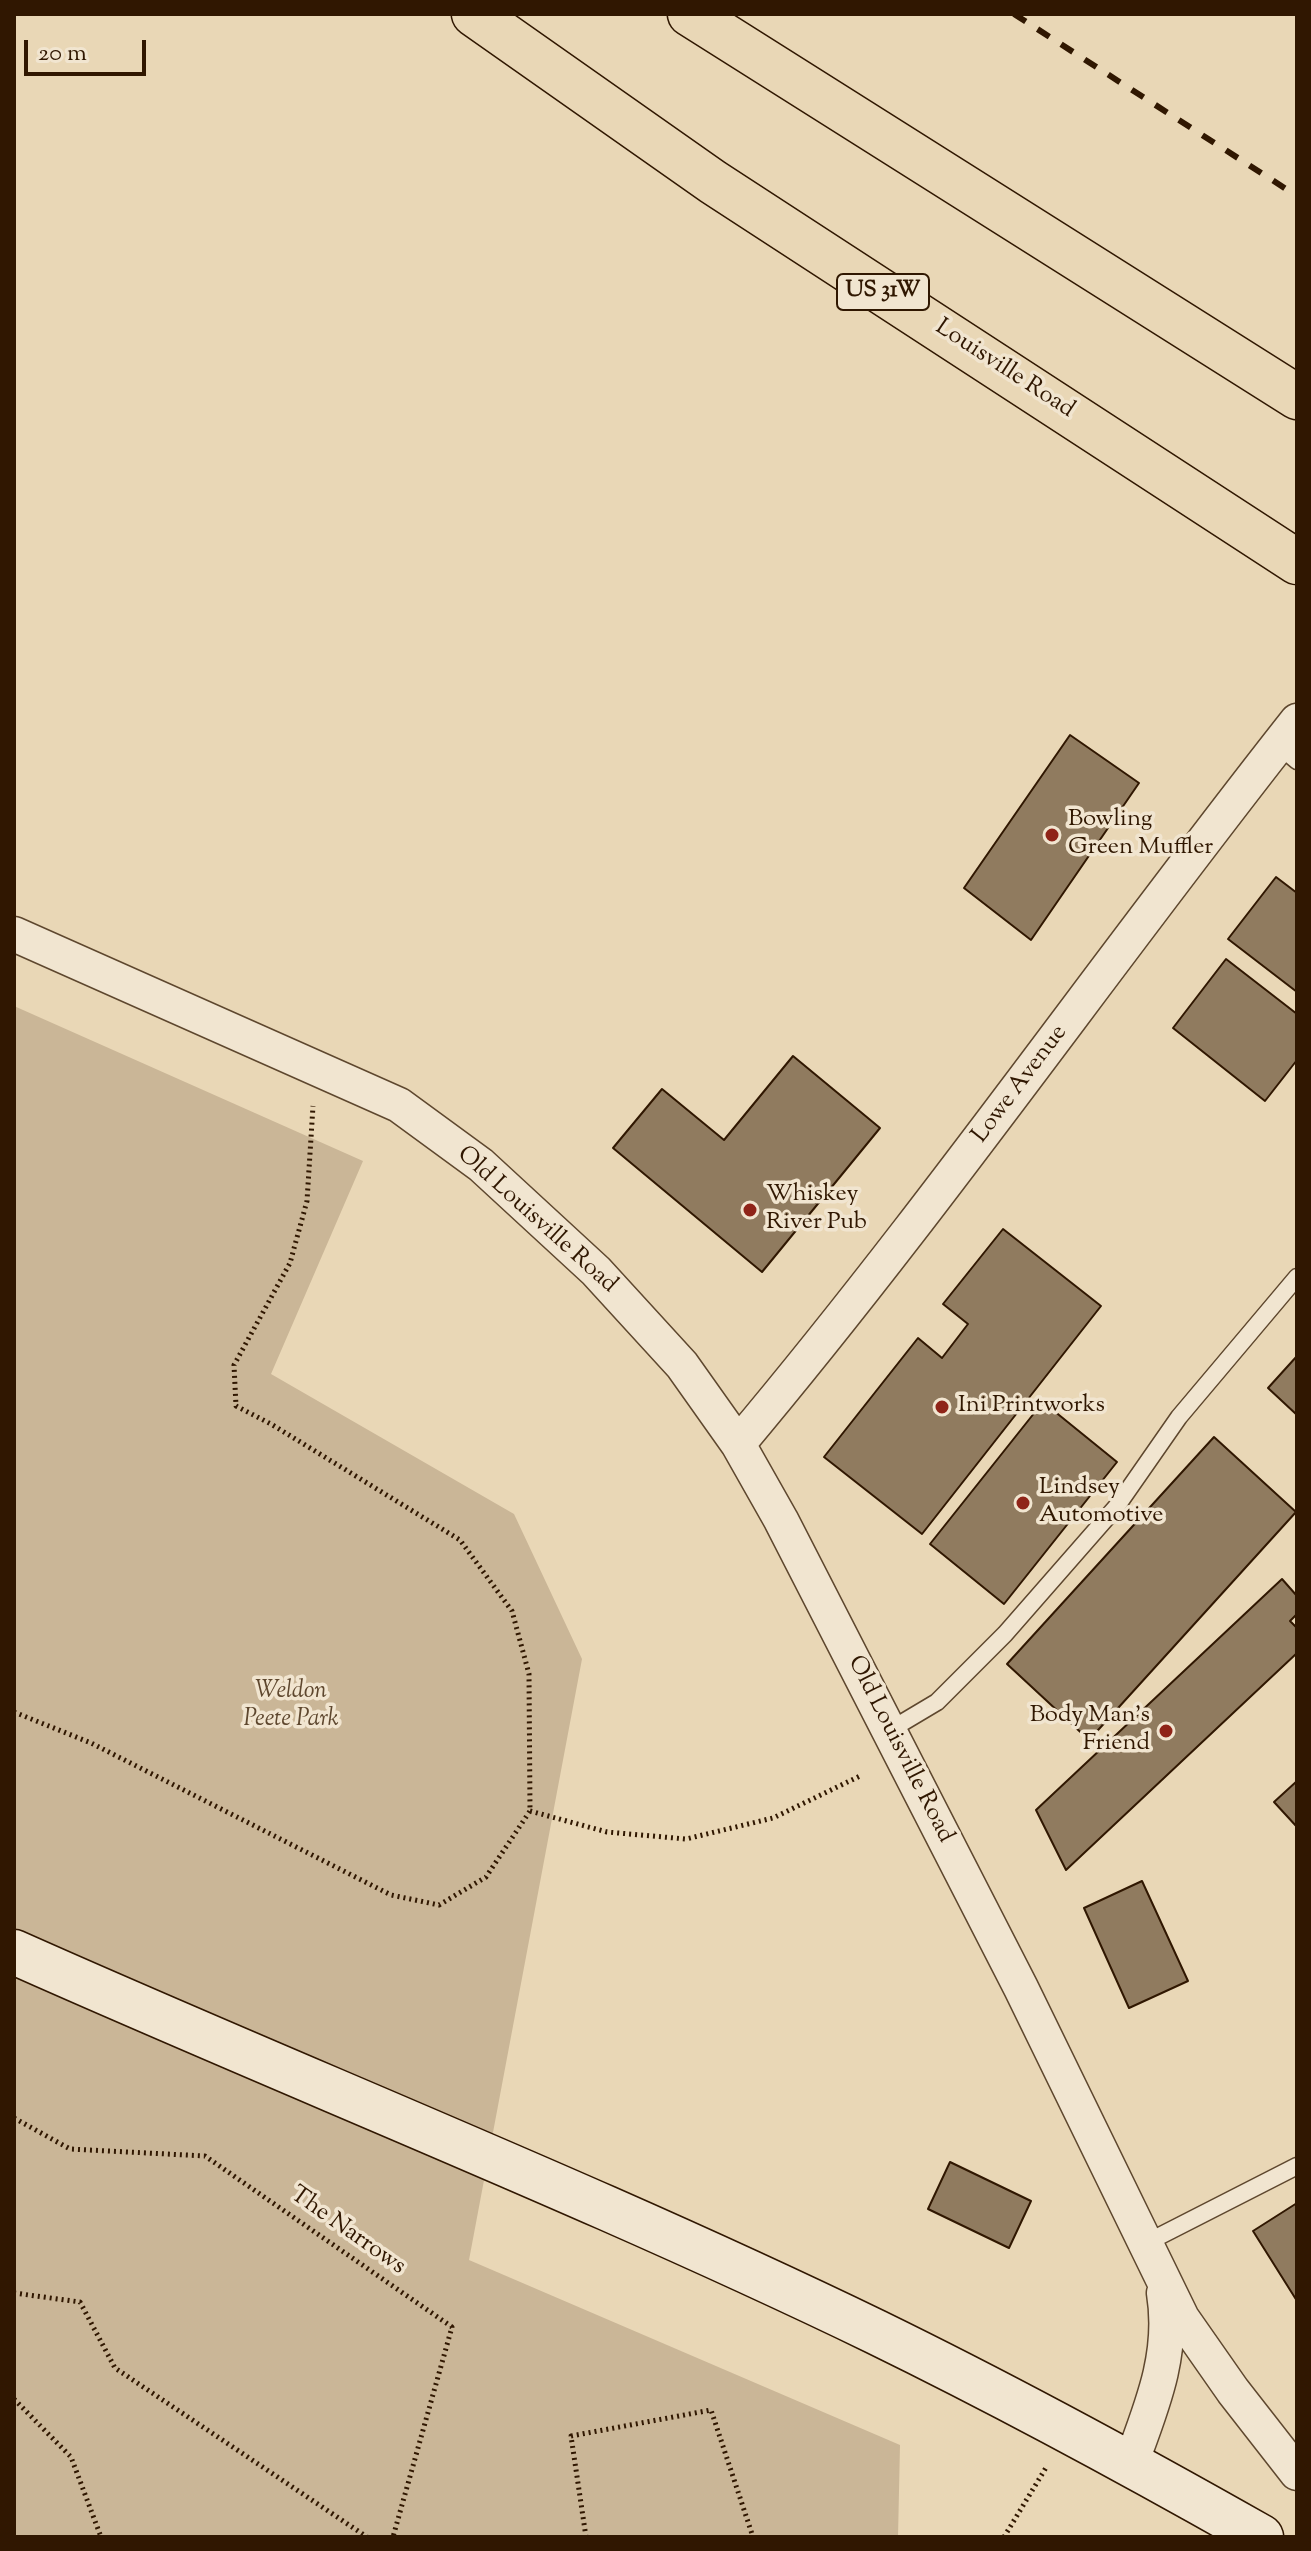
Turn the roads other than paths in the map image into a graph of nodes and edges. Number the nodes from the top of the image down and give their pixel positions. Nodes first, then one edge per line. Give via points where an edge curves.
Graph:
1 (474, 14) edge
2 (690, 14) edge
3 (1297, 397) edge
4 (1297, 562) edge
5 (1291, 743) edge
6 (14, 934) edge
7 (1297, 1277) edge
8 (738, 1444) junction
9 (890, 1730) junction
10 (14, 1952) edge
11 (1297, 2166) edge
12 (1151, 2254) junction
13 (1131, 2463) junction
14 (1297, 2473) edge
15 (1261, 2537) edge

1 - 4 main road, Louisville Road / US 31W via 713,182
2 - 3 main road
5 - 8 street, Lowe Avenue via 1198,846 896,1248
6 - 8 street, Old Louisville Road via 399,1105 481,1165 596,1271 682,1365
7 - 9 lane via 1179,1417 1117,1506 1005,1634 937,1702
8 - 9 street, Old Louisville Road
9 - 12 street, Old Louisville Road
10 - 13 street via 746,2272
11 - 12 lane
12 - 13 street via 1165,2301 1167,2351
12 - 14 street, Old Louisville Road via 1182,2318
13 - 15 street

